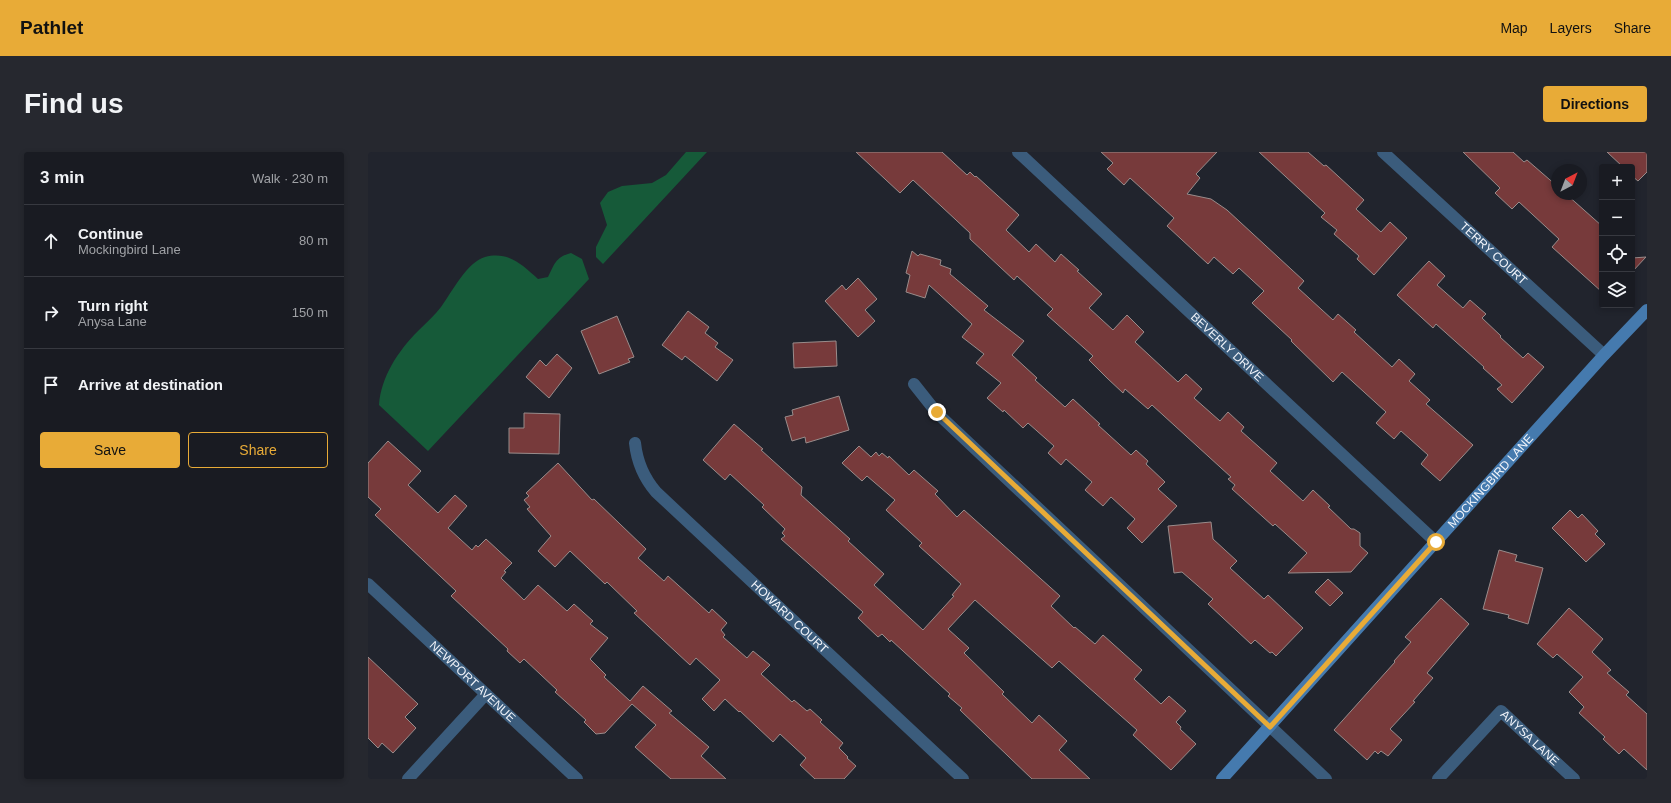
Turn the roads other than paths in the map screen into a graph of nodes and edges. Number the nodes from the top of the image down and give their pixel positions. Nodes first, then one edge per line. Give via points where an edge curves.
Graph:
1 (1018, 152) edge
2 (1383, 152) edge
3 (1647, 310) edge
4 (1604, 355) junction
5 (914, 384) dead end
6 (635, 443) dead end
7 (1436, 542) junction
8 (368, 584) edge
9 (486, 694) junction
10 (1270, 727) junction
11 (408, 779) edge
12 (577, 779) edge
13 (963, 779) edge
14 (1222, 779) edge
15 (1326, 779) edge
16 (1438, 779) edge
17 (1574, 779) edge

1 - 7 street, BEVERLY DRIVE
2 - 4 street, TERRY COURT
3 - 4 street, MOCKINGBIRD LANE
4 - 7 street, MOCKINGBIRD LANE
5 - 10 street via 937,412
6 - 13 street, HOWARD COURT via 641,470 656,492
7 - 10 street, MOCKINGBIRD LANE
8 - 9 street, NEWPORT AVENUE
9 - 11 street
9 - 12 street, NEWPORT AVENUE
10 - 14 street, MOCKINGBIRD LANE
10 - 15 street
16 - 17 street, ANYSA LANE via 1501,711

